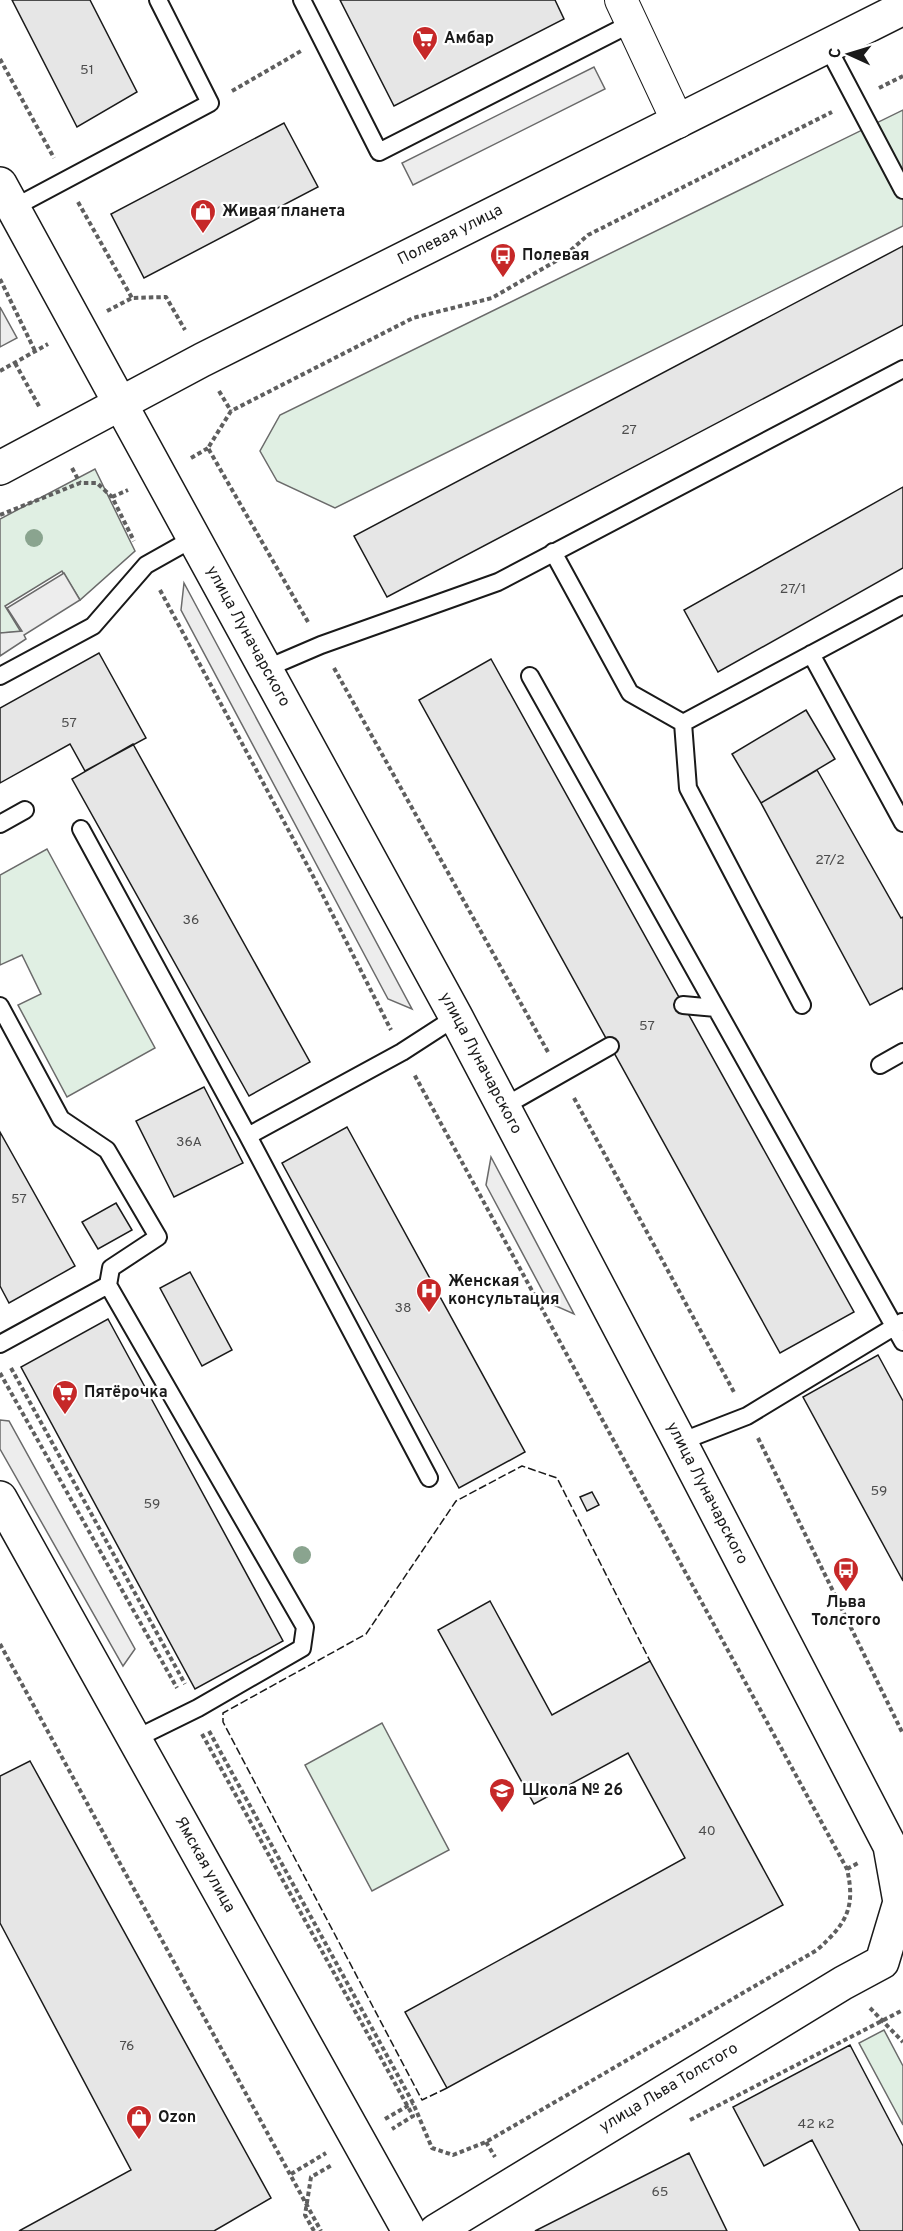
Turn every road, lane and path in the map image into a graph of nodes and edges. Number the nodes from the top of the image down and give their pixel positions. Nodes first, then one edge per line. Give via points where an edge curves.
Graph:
1 (158, 0) edge
2 (302, 0) edge
3 (903, 8) edge
4 (626, 12) edge
5 (322, 39) junction
6 (827, 46) junction
7 (903, 76) edge
8 (855, 100) junction
9 (210, 103) junction
10 (678, 122) junction
11 (903, 190) edge
12 (6, 196) edge
13 (0, 279) edge
14 (35, 351) dead end
15 (903, 369) edge
16 (121, 404) junction
17 (231, 411) dead end
18 (0, 468) edge
19 (0, 515) edge
20 (194, 538) junction
21 (553, 552) junction
22 (146, 564) junction
23 (903, 605) edge
24 (811, 654) junction
25 (266, 669) junction
26 (0, 676) edge
27 (530, 676) dead end
28 (683, 723) junction
29 (25, 810) dead end
30 (903, 823) edge
31 (0, 824) edge
32 (81, 829) dead end
33 (683, 1005) dead end
34 (802, 1005) dead end
35 (0, 1006) edge
36 (716, 1008) junction
37 (456, 1017) junction
38 (610, 1046) dead end
39 (402, 1052) junction
40 (903, 1052) edge
41 (880, 1065) dead end
42 (502, 1107) junction
43 (248, 1136) junction
44 (108, 1286) junction
45 (899, 1324) edge
46 (903, 1342) edge
47 (0, 1344) edge
48 (0, 1373) edge
49 (680, 1442) junction
50 (429, 1478) dead end
51 (0, 1498) edge
52 (0, 1644) edge
53 (190, 1712) junction
54 (135, 1740) junction
55 (892, 1955) edge
56 (903, 2010) edge
57 (903, 2042) edge
58 (413, 2103) dead end
59 (358, 2142) junction
60 (291, 2174) junction
61 (307, 2206) junction
62 (314, 2231) edge
63 (321, 2231) edge
64 (409, 2231) edge
65 (436, 2231) edge

1 - 9 lane
2 - 5 lane
3 - 6 main road, Полевая улица
4 - 5 lane via 379,152
4 - 10 street
5 - 9 path
6 - 8 lane
6 - 10 main road, Полевая улица
7 - 8 path
8 - 11 lane
8 - 17 path via 588,235 563,257 492,298 413,318
9 - 12 lane
10 - 16 main road, Полевая улица
12 - 16 main road, улица Луначарского
13 - 14 path
15 - 21 lane
16 - 18 main road, Полевая улица
16 - 20 main road, улица Луначарского
19 - 22 path via 80,483 97,483 112,497
20 - 22 lane
20 - 25 main road, улица Луначарского
21 - 25 lane via 498,582 321,645
21 - 28 lane via 630,693
22 - 26 lane via 93,626
22 - 39 path
23 - 24 lane
24 - 28 lane
24 - 30 lane
25 - 37 main road, улица Луначарского
27 - 36 lane
28 - 34 lane via 688,788
29 - 31 lane
32 - 43 lane
33 - 36 lane
35 - 44 lane via 60,1119 107,1150 158,1237 111,1268
36 - 45 lane
37 - 39 lane
37 - 42 main road, улица Луначарского
38 - 42 lane
39 - 43 lane
39 - 58 path via 847,1869 852,1891 846,1918 817,1950 486,2142 453,2155 432,2148
40 - 41 lane
42 - 49 main road, улица Луначарского
43 - 50 lane
44 - 47 lane
44 - 53 lane via 304,1627 302,1648
45 - 46 lane
45 - 49 lane via 747,1416
48 - 53 path
49 - 55 main road, улица Луначарского via 890,1846 900,1902
51 - 54 main road, Ямская улица
52 - 60 path
53 - 54 lane
53 - 59 path via 413,2116
54 - 59 main road, Ямская улица
55 - 65 main road, улица Льва Толстого
56 - 57 path via 882,2020
59 - 60 path
59 - 61 path via 311,2178
59 - 64 main road, Ямская улица
60 - 61 path
61 - 62 path via 305,2215
61 - 63 path

